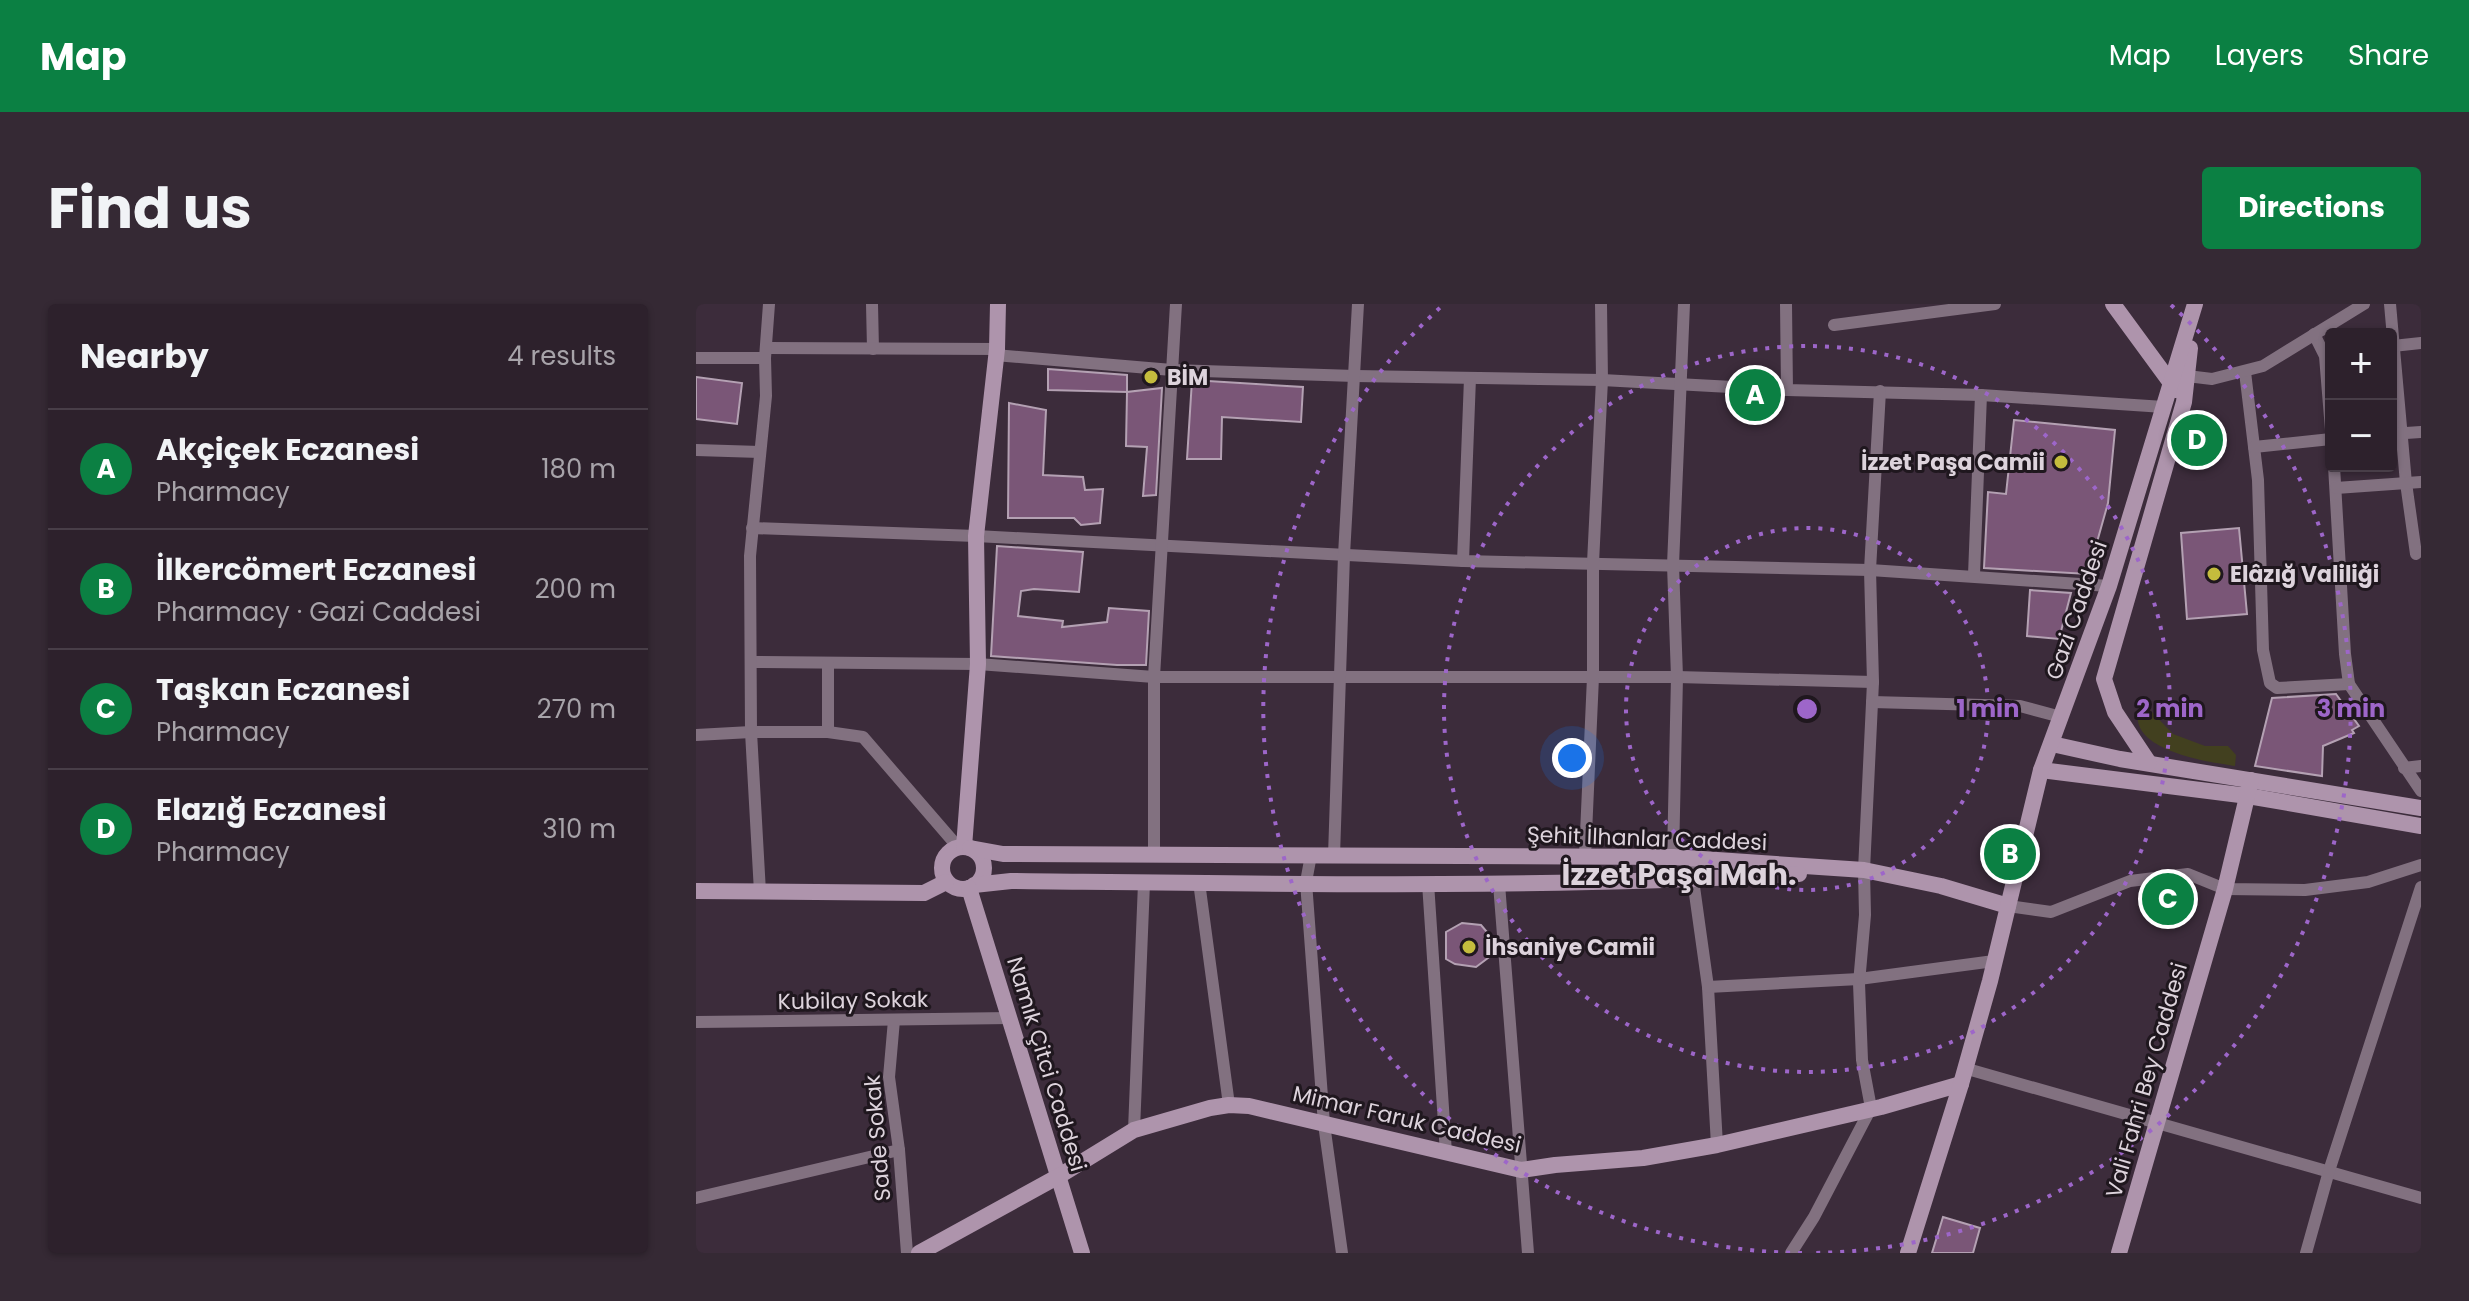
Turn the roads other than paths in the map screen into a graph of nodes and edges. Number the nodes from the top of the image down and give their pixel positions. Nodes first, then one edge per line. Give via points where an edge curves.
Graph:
1 (769, 304) edge
2 (872, 304) edge
3 (998, 304) edge
4 (1176, 304) edge
5 (1358, 304) edge
6 (1601, 304) edge
7 (1684, 304) edge
8 (1786, 304) edge
9 (1995, 304) edge
10 (2113, 304) edge
11 (2196, 304) edge
12 (2364, 304) edge
13 (2390, 304) edge
14 (1834, 325) dead end
15 (2392, 328) edge
16 (2314, 334) junction
17 (2421, 343) edge
18 (2397, 346) edge
19 (873, 349) junction
20 (996, 352) junction
21 (766, 353) junction
22 (696, 358) edge
23 (1172, 370) junction
24 (2245, 372) junction
25 (1355, 376) junction
26 (2187, 376) junction
27 (1470, 378) junction
28 (1602, 380) junction
29 (1682, 383) junction
30 (2171, 384) junction
31 (1787, 390) junction
32 (1880, 391) junction
33 (1981, 395) junction
34 (2329, 400) edge
35 (2184, 402) junction
36 (2164, 407) junction
37 (2421, 432) edge
38 (2397, 434) edge
39 (2397, 439) edge
40 (2325, 440) edge
41 (2254, 447) junction
42 (696, 450) edge
43 (760, 452) junction
44 (2335, 472) edge
45 (2421, 482) edge
46 (2406, 483) junction
47 (2336, 488) junction
48 (752, 528) junction
49 (976, 536) junction
50 (1160, 546) junction
51 (2416, 554) dead end
52 (1344, 555) junction
53 (1463, 561) junction
54 (1593, 563) junction
55 (1673, 565) junction
56 (1870, 570) junction
57 (1974, 575) junction
58 (2109, 586) junction
59 (752, 662) junction
60 (828, 663) junction
61 (978, 664) junction
62 (1339, 676) junction
63 (1154, 677) junction
64 (1593, 677) junction
65 (1677, 677) junction
66 (1873, 682) junction
67 (2349, 684) junction
68 (1872, 702) junction
69 (2061, 717) junction
70 (751, 732) junction
71 (828, 732) junction
72 (696, 735) edge
73 (2052, 744) junction
74 (2149, 763) junction
75 (2421, 766) edge
76 (2404, 768) junction
77 (2041, 770) junction
78 (2250, 788) junction
79 (2421, 791) edge
80 (2421, 808) edge
81 (2421, 826) edge
82 (964, 847) junction
83 (1154, 855) junction
84 (1311, 855) junction
85 (1334, 856) junction
86 (1585, 856) junction
87 (1682, 857) junction
88 (2421, 865) edge
89 (1864, 870) junction
90 (1692, 880) junction
91 (946, 882) junction
92 (1199, 882) junction
93 (1306, 882) junction
94 (1144, 883) junction
95 (1428, 883) junction
96 (1499, 884) junction
97 (972, 887) junction
98 (2421, 887) edge
99 (2225, 889) junction
100 (696, 891) edge
101 (760, 892) junction
102 (2008, 906) junction
103 (1994, 961) junction
104 (1859, 979) junction
105 (1708, 987) junction
106 (1010, 1018) junction
107 (894, 1020) junction
108 (696, 1022) edge
109 (1963, 1076) junction
110 (1229, 1105) junction
111 (1871, 1108) junction
112 (1324, 1124) junction
113 (2157, 1124) junction
114 (1134, 1130) junction
115 (1717, 1145) junction
116 (899, 1150) junction
117 (1446, 1153) junction
118 (1521, 1170) junction
119 (2329, 1171) junction
120 (1059, 1176) junction
121 (696, 1198) edge
122 (2421, 1198) edge
123 (907, 1253) edge
124 (919, 1253) edge
125 (1082, 1253) edge
126 (1342, 1253) edge
127 (1528, 1253) edge
128 (1791, 1253) edge
129 (1908, 1253) edge
130 (2119, 1253) edge
131 (2306, 1253) edge

1 - 21 street
2 - 19 street
3 - 20 street
4 - 23 street
5 - 25 street
6 - 28 street
7 - 29 street
8 - 31 street
9 - 14 street
10 - 30 street
11 - 26 street
11 - 30 street, Gazi Caddesi
12 - 16 street
13 - 15 street
16 - 24 street
16 - 34 street via 2325,356
17 - 18 street
19 - 20 street
19 - 21 street
20 - 23 street
20 - 49 street
21 - 22 street
21 - 43 street
23 - 25 street
23 - 50 street
24 - 26 street via 2212,379
24 - 41 street
25 - 27 street
25 - 52 street
26 - 35 street
27 - 28 street
27 - 53 street
28 - 29 street
28 - 54 street
29 - 31 street
29 - 55 street
30 - 35 street
30 - 36 street, Gazi Caddesi
31 - 32 street
32 - 33 street
32 - 56 street
33 - 36 street
33 - 57 street
35 - 74 street via 2104,679 2115,712
36 - 58 street, Gazi Caddesi
37 - 38 street
39 - 46 street
40 - 41 street
41 - 67 street via 2263,650 2270,683 2277,688
42 - 43 street
43 - 48 street
44 - 47 street
45 - 46 street
46 - 47 street
46 - 51 street
47 - 67 street
48 - 49 street
48 - 59 street
49 - 50 street
49 - 61 street
50 - 52 street
50 - 63 street
52 - 53 street
52 - 62 street
53 - 54 street
54 - 55 street
54 - 64 street
55 - 56 street
55 - 65 street
56 - 57 street
56 - 66 street
57 - 58 street
58 - 69 street, Gazi Caddesi
59 - 60 street
59 - 70 street
60 - 61 street
60 - 71 street
61 - 63 street
61 - 82 street
62 - 63 street
62 - 64 street
62 - 85 street
63 - 83 street
64 - 65 street
64 - 86 street
65 - 66 street
65 - 87 street
66 - 68 street
67 - 76 street
68 - 69 street via 2020,706
68 - 89 street
69 - 73 street, Gazi Caddesi
70 - 71 street
70 - 72 street
70 - 101 street
71 - 82 street via 863,737
73 - 74 street
73 - 77 street, Gazi Caddesi
74 - 78 street
75 - 76 street
76 - 79 street
77 - 78 street
77 - 102 street, Gazi Caddesi
78 - 80 street
78 - 81 street
78 - 99 street, Vali Fahri Bey Caddesi
82 - 83 street, Şehit İlhanlar Caddesi via 1003,854
82 - 91 street via 947,853 942,864
82 - 97 street via 979,854 983,864 982,876
83 - 84 street, Şehit İlhanlar Caddesi
84 - 85 street, Şehit İlhanlar Caddesi
84 - 93 street
85 - 86 street, Şehit İlhanlar Caddesi
86 - 87 street, Şehit İlhanlar Caddesi
87 - 89 street, Şehit İlhanlar Caddesi
87 - 90 street
88 - 99 street via 2368,882 2305,890
89 - 90 street, Şehit İlhanlar Caddesi
89 - 102 street
89 - 104 street
90 - 96 street, Şehit İlhanlar Caddesi
90 - 105 street
91 - 97 street
91 - 101 street via 924,893
92 - 93 street, Şehit İlhanlar Caddesi
92 - 94 street, Şehit İlhanlar Caddesi
92 - 110 street
93 - 95 street, Şehit İlhanlar Caddesi
93 - 112 street
94 - 97 street, Şehit İlhanlar Caddesi via 1011,881
94 - 114 street
95 - 96 street, Şehit İlhanlar Caddesi
95 - 117 street
96 - 118 street
97 - 106 street, Namık Çitci Caddesi
98 - 119 street
99 - 102 street via 2188,874 2130,881 2051,912
99 - 113 street, Vali Fahri Bey Caddesi
100 - 101 street
102 - 103 street, Gazi Caddesi
103 - 104 street
103 - 109 street, Gazi Caddesi
104 - 105 street
104 - 111 street via 1862,1060
105 - 115 street
106 - 107 street, Kubilay Sokak
106 - 120 street, Namık Çitci Caddesi
107 - 108 street, Kubilay Sokak
107 - 116 street, Sade Sokak via 889,1077
109 - 111 street, Mimar Faruk Caddesi
109 - 113 street
109 - 129 street, Gazi Caddesi
110 - 112 street, Mimar Faruk Caddesi
110 - 114 street, Mimar Faruk Caddesi
111 - 115 street, Mimar Faruk Caddesi
111 - 128 street
112 - 117 street, Mimar Faruk Caddesi
112 - 126 street
113 - 119 street
113 - 130 street, Vali Fahri Bey Caddesi
114 - 120 street, Mimar Faruk Caddesi
115 - 118 street, Mimar Faruk Caddesi
116 - 121 street
116 - 123 street, Sade Sokak
117 - 118 street, Mimar Faruk Caddesi
118 - 127 street
119 - 122 street
119 - 131 street
120 - 124 street, Mimar Faruk Caddesi
120 - 125 street, Namık Çitci Caddesi

